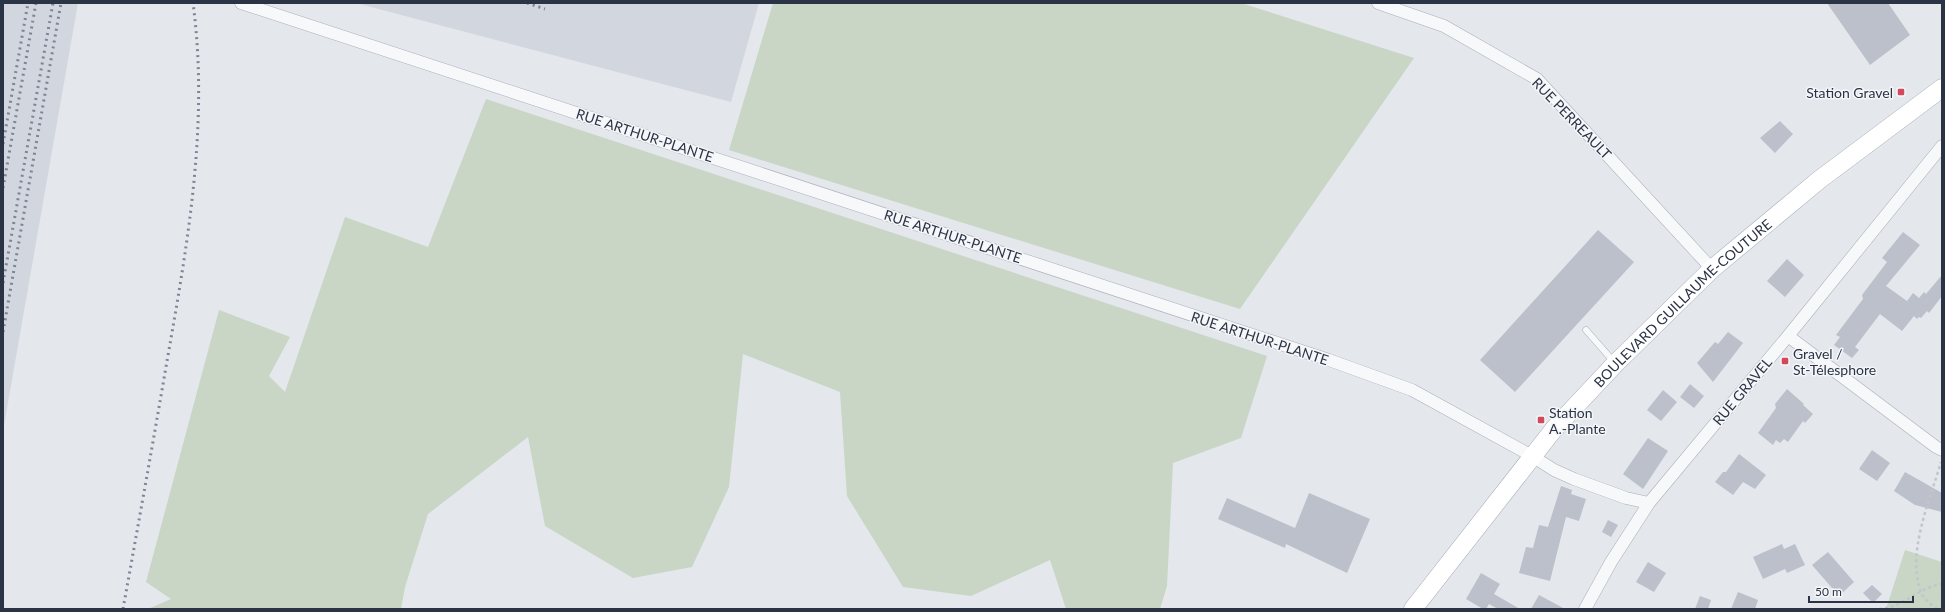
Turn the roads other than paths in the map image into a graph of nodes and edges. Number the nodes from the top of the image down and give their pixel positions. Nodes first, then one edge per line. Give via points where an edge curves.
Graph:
1 (241, 3) edge
2 (1378, 3) edge
3 (1941, 92) edge
4 (1942, 146) edge
5 (1712, 269) junction
6 (1586, 330) dead end
7 (1788, 336) junction
8 (1615, 364) junction
9 (1942, 450) edge
10 (1532, 456) junction
11 (1649, 503) junction
12 (1413, 609) edge
13 (1585, 609) edge

1 - 10 street, RUE ARTHUR-PLANTE via 1328,360 1412,390
2 - 5 street, RUE PERREAULT via 1444,26 1537,79
3 - 5 main road, BOULEVARD GUILLAUME-COUTURE via 1819,180
4 - 7 street, RUE GRAVEL
5 - 8 main road, BOULEVARD GUILLAUME-COUTURE
6 - 8 lane
7 - 9 street
7 - 11 street, RUE GRAVEL
8 - 10 main road, BOULEVARD GUILLAUME-COUTURE
10 - 11 street, RUE ARTHUR-PLANTE via 1574,480
10 - 12 main road, BOULEVARD GUILLAUME-COUTURE
11 - 13 street, RUE GRAVEL via 1611,562

